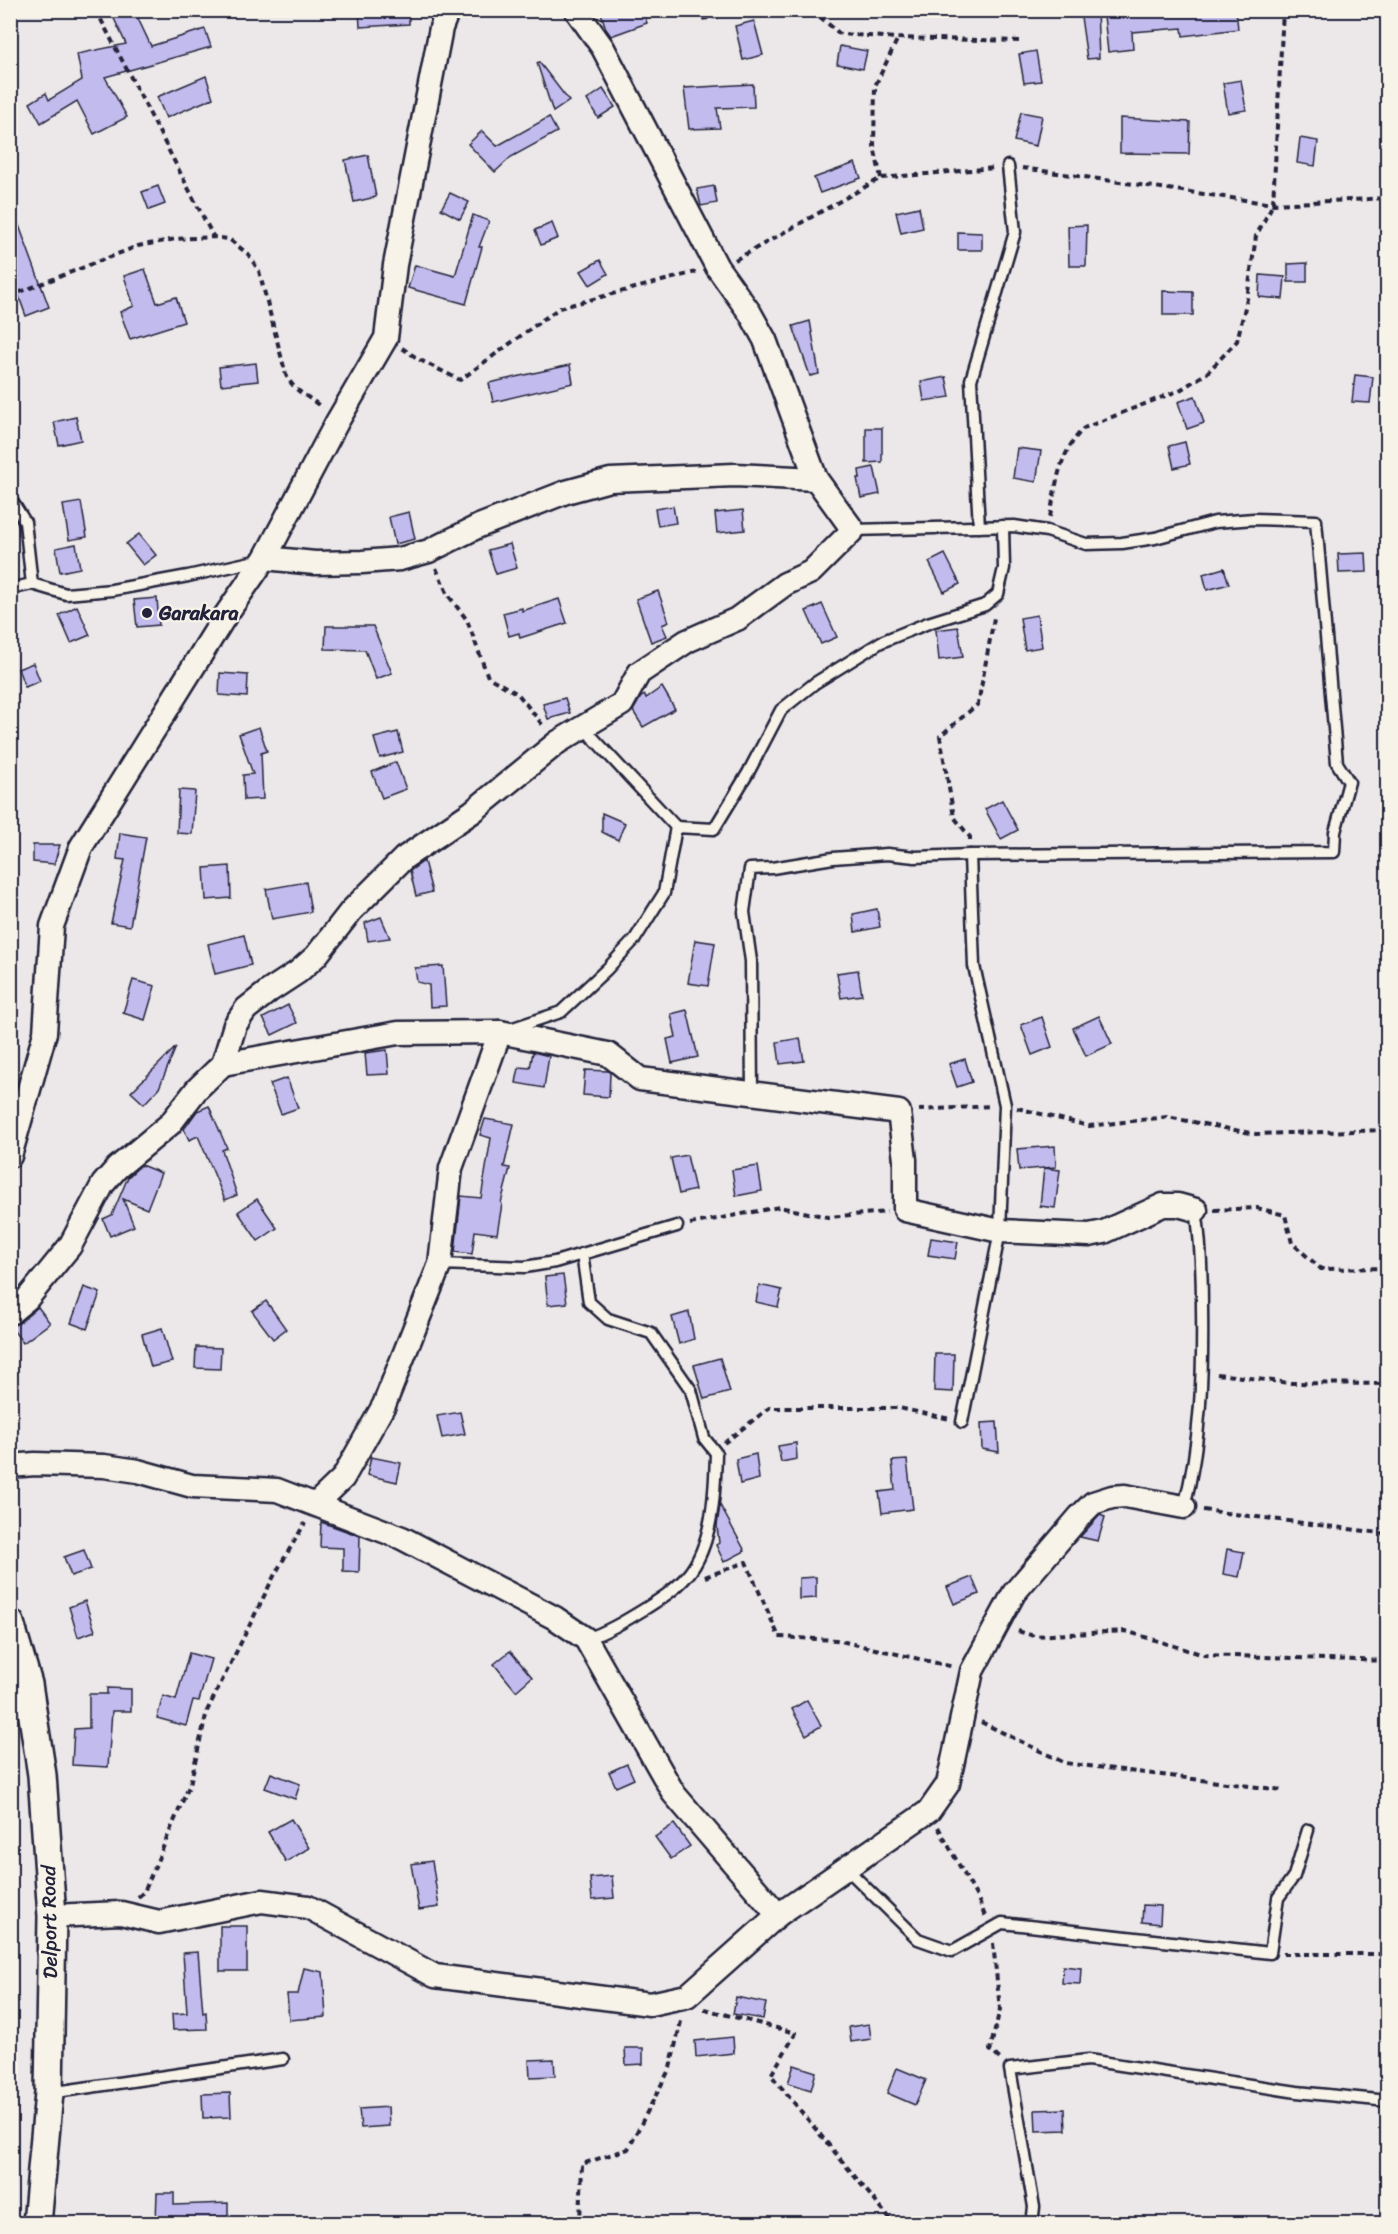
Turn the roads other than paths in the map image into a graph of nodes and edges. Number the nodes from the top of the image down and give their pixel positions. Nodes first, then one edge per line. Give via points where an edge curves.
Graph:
1 (448, 10) edge
2 (576, 10) edge
3 (1008, 166) road end
4 (816, 479) junction
5 (10, 498) edge
6 (1003, 526) junction
7 (979, 527) junction
8 (853, 530) junction
9 (265, 558) junction
10 (32, 584) junction
11 (10, 589) edge
12 (583, 727) junction
13 (676, 827) junction
14 (970, 855) junction
15 (500, 1032) junction
16 (223, 1064) junction
17 (752, 1094) junction
18 (10, 1156) edge
19 (1196, 1210) joint
20 (677, 1226) road end
21 (1000, 1231) junction
22 (582, 1254) junction
23 (440, 1263) junction
24 (10, 1313) edge
25 (962, 1422) road end
26 (10, 1466) edge
27 (316, 1504) junction
28 (1184, 1507) joint
29 (10, 1623) edge
30 (586, 1639) junction
31 (1308, 1830) dead end
32 (846, 1868) junction
33 (778, 1915) junction
34 (52, 1916) junction
35 (283, 2059) dead end
36 (49, 2093) junction
37 (1388, 2101) edge
38 (37, 2223) edge
39 (1032, 2223) edge

1 - 9 street via 441,28 394,265 386,338
2 - 4 street via 603,48 717,267 765,340
3 - 7 lane via 1015,232 972,381
4 - 8 street
4 - 9 street via 735,475 610,480 566,492 429,551 400,559 315,562
5 - 10 lane via 25,522
6 - 7 lane
6 - 13 lane via 1004,568 998,594 986,605 928,622 881,642 815,683 781,710 714,829
6 - 14 lane via 1047,531 1086,544 1155,538 1215,522 1316,521 1337,763 1349,782 1335,832 1334,852
7 - 8 lane
8 - 12 street via 811,572 785,584 737,619 687,641 639,673 622,704
9 - 10 lane via 112,590 66,594
9 - 18 street via 81,847 52,926 45,1033
10 - 11 lane
12 - 13 lane
12 - 16 street via 558,742 472,812 404,858 351,911 316,956 246,1009 235,1025
13 - 15 lane via 664,894 635,939 561,1012
14 - 17 lane via 915,858 887,854 750,868 744,912 751,961
14 - 21 lane via 974,966 1005,1105
15 - 16 street via 398,1033
15 - 17 street via 608,1054 639,1078
15 - 23 street via 451,1168
16 - 24 street via 170,1124 117,1168 103,1185 70,1245 27,1299
17 - 21 street via 899,1112 905,1160 905,1210
19 - 21 street via 1163,1205 1089,1235
19 - 28 lane via 1202,1283 1201,1372 1193,1474
20 - 22 lane
21 - 25 lane
22 - 23 lane via 525,1267
22 - 30 lane via 589,1302 608,1318 651,1333 691,1390 704,1438 717,1453 711,1517 700,1553 688,1575 658,1601 604,1633
23 - 27 street via 384,1405 343,1478
26 - 27 street via 104,1466 192,1486 277,1490
27 - 30 street via 402,1538 555,1617
28 - 32 street via 1112,1497 1093,1503 1080,1516 1014,1593 972,1671 948,1784 929,1811
29 - 34 street, Delport Road via 28,1684 42,1775
30 - 33 street via 674,1794
31 - 32 lane via 1294,1876 1278,1898 1270,1953 1002,1923 952,1951 918,1939
32 - 33 street
33 - 34 street via 687,1996 650,2004 435,1976 308,1907 262,1901 159,1922 121,1913
34 - 36 street, Delport Road
35 - 36 lane
36 - 38 street, Delport Road
37 - 39 lane via 1297,2092 1088,2060 1010,2069 1034,2206

